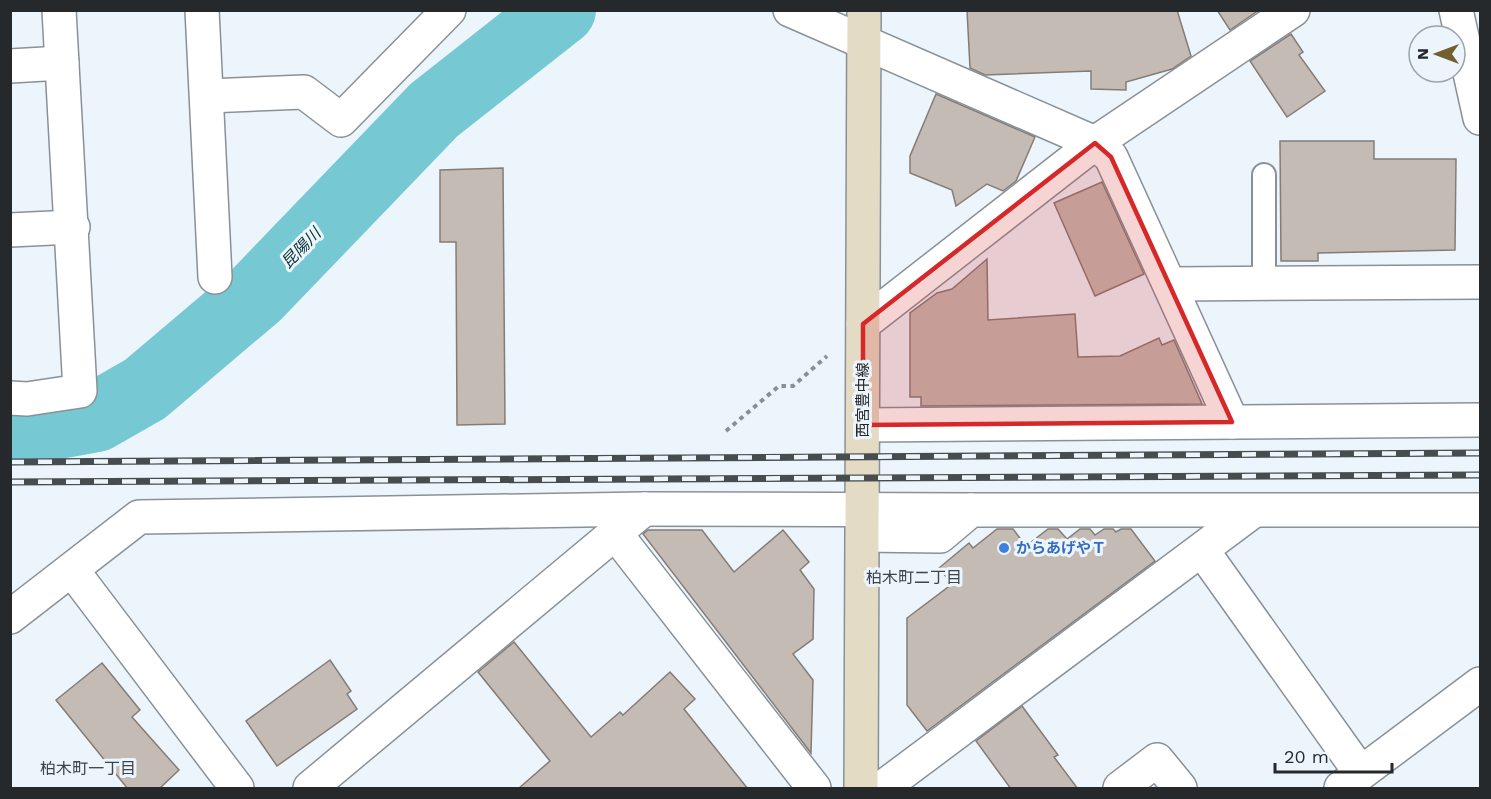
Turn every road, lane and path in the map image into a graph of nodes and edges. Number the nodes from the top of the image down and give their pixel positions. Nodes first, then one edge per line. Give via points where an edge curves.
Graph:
1 (59, 10) edge
2 (202, 10) edge
3 (449, 10) edge
4 (790, 10) edge
5 (864, 10) edge
6 (1293, 10) edge
7 (1456, 10) edge
8 (865, 44) junction
9 (62, 63) junction
10 (10, 66) edge
11 (208, 96) junction
12 (1480, 118) edge
13 (1095, 143) junction
14 (1264, 175) dead end
15 (73, 227) junction
16 (10, 230) edge
17 (215, 277) dead end
18 (1480, 282) edge
19 (1171, 284) junction
20 (1264, 284) junction
21 (863, 324) junction
22 (10, 398) edge
23 (1480, 420) edge
24 (1232, 422) junction
25 (863, 425) junction
26 (726, 431) dead end
27 (644, 509) junction
28 (1480, 510) edge
29 (1254, 511) junction
30 (863, 523) junction
31 (615, 534) junction
32 (1202, 550) junction
33 (72, 570) junction
34 (10, 617) edge
35 (1480, 684) edge
36 (1350, 780) edge
37 (237, 789) edge
38 (310, 789) edge
39 (814, 789) edge
40 (861, 789) edge
41 (882, 789) edge
42 (1120, 789) edge
43 (1180, 789) edge

1 - 9 street
2 - 11 street
3 - 11 street via 341,120 304,92
4 - 8 street
5 - 8 main road, 西宮豊中線
6 - 13 street
7 - 12 street
8 - 13 street
8 - 21 main road, 西宮豊中線
9 - 10 street
9 - 15 street
11 - 17 street
13 - 19 street via 1111,157
13 - 21 street
14 - 20 lane
15 - 16 street
15 - 22 street via 80,391
18 - 20 street
19 - 20 street
19 - 24 street
21 - 25 main road, 西宮豊中線
21 - 26 path via 793,386 779,386
23 - 24 street
24 - 25 street
25 - 30 main road, 西宮豊中線
27 - 30 street
27 - 31 street
27 - 33 street via 139,518
28 - 29 street
29 - 30 street via 970,510 940,536
29 - 32 street
30 - 40 main road, 西宮豊中線
31 - 38 street
31 - 39 street
32 - 36 street
32 - 41 street
33 - 34 street
33 - 37 street
35 - 36 street
42 - 43 street via 1157,759

